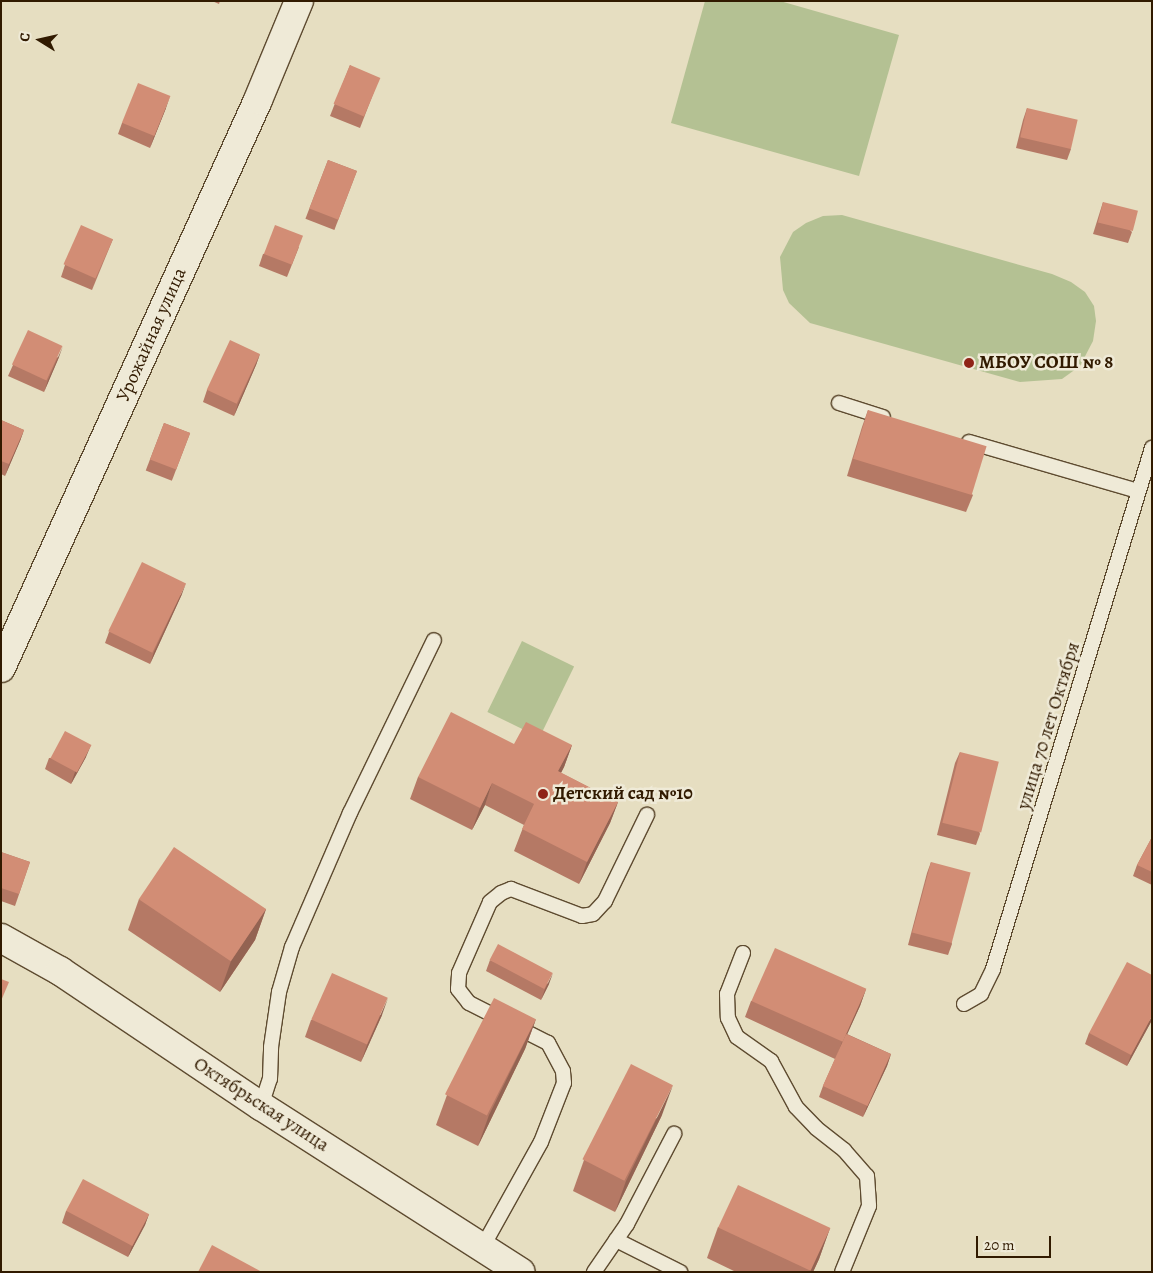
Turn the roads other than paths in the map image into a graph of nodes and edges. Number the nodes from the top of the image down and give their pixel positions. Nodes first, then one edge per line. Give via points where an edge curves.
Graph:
1 (299, 1) edge
2 (839, 403) dead end
3 (896, 420) edge
4 (954, 438) edge
5 (1152, 448) edge
6 (1138, 491) junction
7 (434, 640) dead end
8 (1, 668) edge
9 (647, 815) dead end
10 (1, 938) edge
11 (743, 953) dead end
12 (964, 1004) dead end
13 (261, 1106) junction
14 (674, 1134) dead end
15 (616, 1240) junction
16 (482, 1248) junction
17 (521, 1272) edge
18 (594, 1272) edge
19 (680, 1272) edge
20 (842, 1272) edge

1 - 8 street, Урожайная улица via 254,109
2 - 3 lane
4 - 6 lane
5 - 6 lane, улица 70 лет Октября
6 - 12 lane, улица 70 лет Октября via 993,969 981,994
7 - 13 lane via 350,814 292,947 279,992 270,1079
9 - 16 lane via 605,901 593,914 582,916 511,889 501,893 490,902 459,973 458,989 469,1003 548,1043 563,1071 564,1083 542,1142
10 - 13 street, Октябрьская улица via 60,971
11 - 20 lane via 727,994 728,1018 737,1037 770,1061 796,1108 844,1150 867,1176 869,1206
13 - 16 street, Октябрьская улица
14 - 15 lane
15 - 18 lane
15 - 19 lane
16 - 17 street, Октябрьская улица

